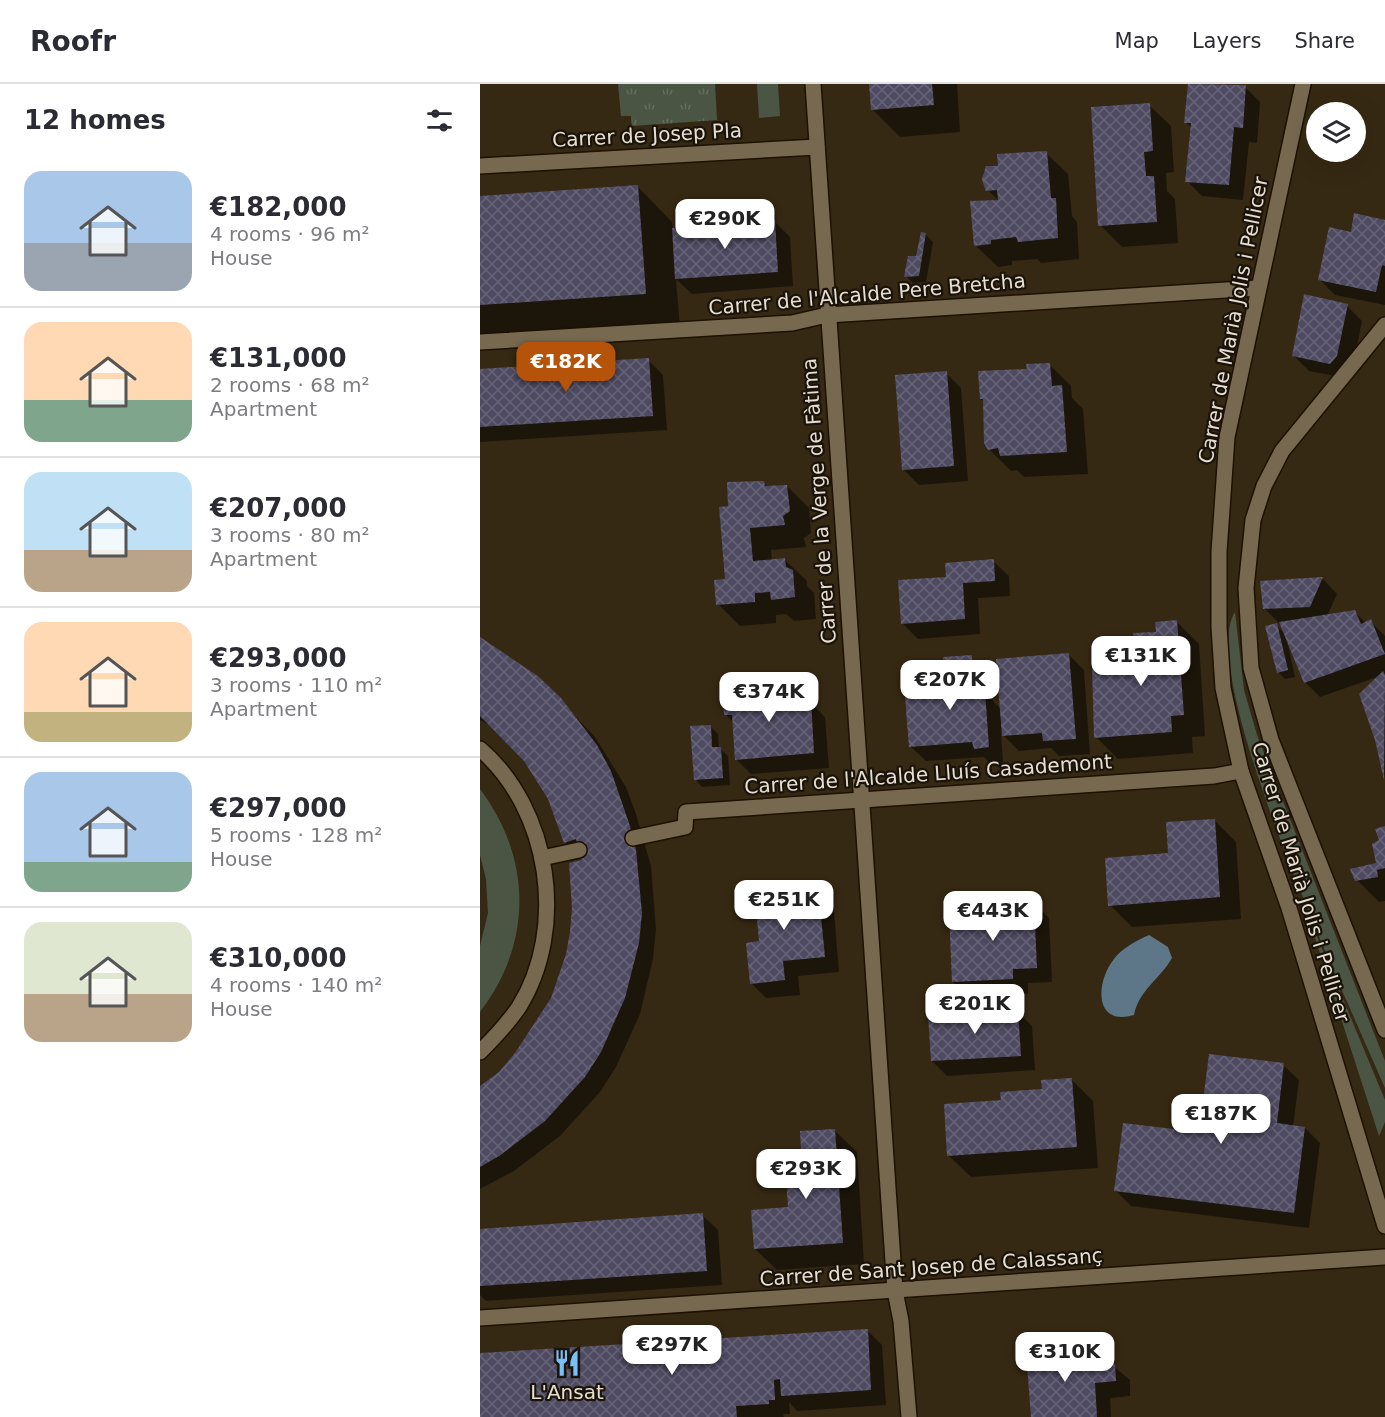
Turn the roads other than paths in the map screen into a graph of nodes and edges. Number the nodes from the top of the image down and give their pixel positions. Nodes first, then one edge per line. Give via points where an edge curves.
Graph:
1 (813, 84) edge
2 (1303, 84) edge
3 (817, 147) junction
4 (480, 166) edge
5 (1258, 288) junction
6 (827, 315) junction
7 (1385, 325) edge
8 (480, 342) edge
9 (480, 749) edge
10 (1241, 771) junction
11 (862, 799) junction
12 (633, 838) dead end
13 (579, 850) dead end
14 (542, 858) junction
15 (1385, 1030) edge
16 (480, 1052) edge
17 (1385, 1227) edge
18 (1385, 1257) edge
19 (895, 1291) junction
20 (480, 1318) edge
21 (909, 1417) edge

1 - 3 street, Carrer de la Verge de Fàtima
2 - 5 street, Carrer de Marià Jolis i Pellicer
3 - 4 street, Carrer de Josep Pla
3 - 6 street, Carrer de la Verge de Fàtima
5 - 6 street, Carrer de l'Alcalde Pere Bretcha
5 - 10 street, Carrer de Marià Jolis i Pellicer via 1227,437 1219,552 1223,688
6 - 8 street, Carrer de l'Alcalde Pere Bretcha via 792,322
6 - 11 street, Carrer de la Verge de Fàtima
7 - 15 street via 1282,451 1264,486 1253,520 1246,588 1251,668 1271,740
9 - 14 street via 518,796 533,826
10 - 11 street, Carrer de l'Alcalde Lluís Casademont
10 - 17 street, Carrer de Marià Jolis i Pellicer via 1289,908
11 - 12 street, Carrer de l'Alcalde Lluís Casademont via 686,812 685,827
11 - 19 street, Carrer de la Verge de Fàtima
13 - 14 street
14 - 16 street via 545,922 537,965 519,1006
18 - 19 street, Carrer de Sant Josep de Calassanç
19 - 20 street, Carrer de Sant Josep de Calassanç
19 - 21 street, Carrer de la Verge de Fàtima

